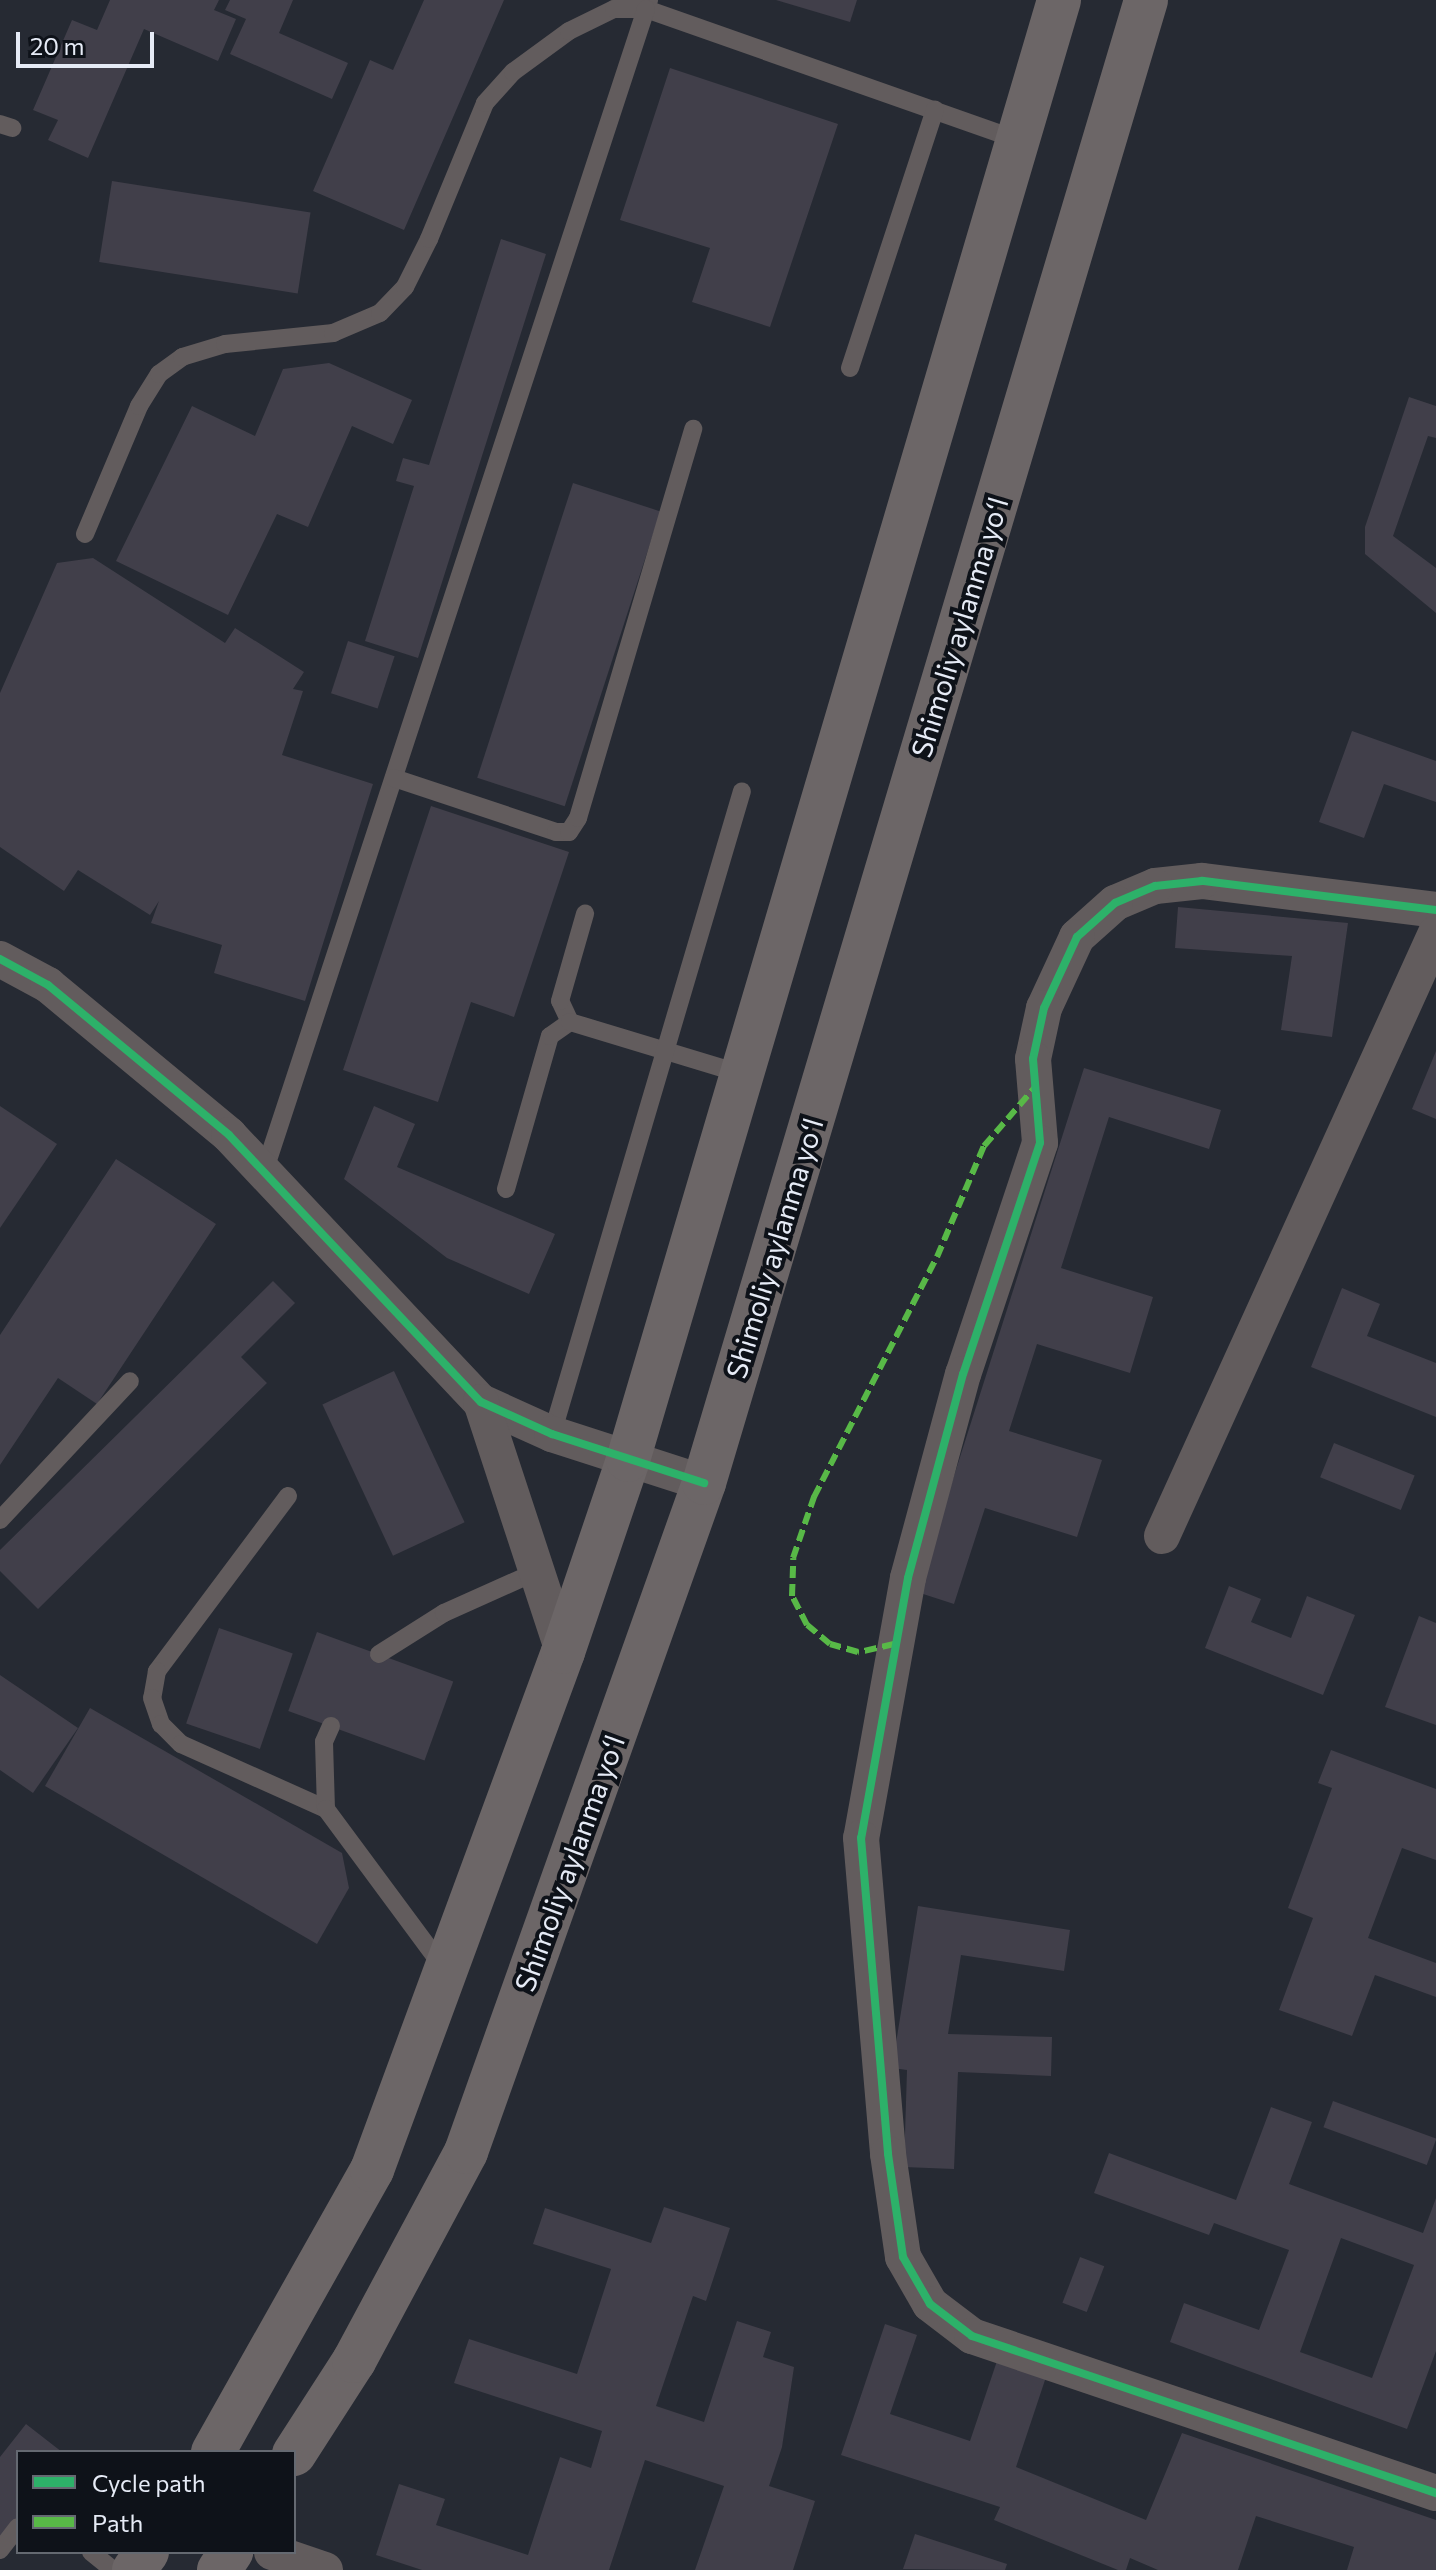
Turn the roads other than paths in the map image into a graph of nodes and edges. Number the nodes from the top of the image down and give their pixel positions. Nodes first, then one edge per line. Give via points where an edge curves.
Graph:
1 (1059, 0) edge
2 (1146, 0) edge
3 (647, 4) edge
4 (935, 110) junction
5 (1018, 140) junction
6 (850, 368) dead end
7 (693, 429) dead end
8 (85, 534) dead end
9 (394, 778) junction
10 (742, 791) dead end
11 (1436, 910) edge
12 (585, 914) dead end
13 (1436, 933) edge
14 (0, 959) edge
15 (570, 1022) junction
16 (665, 1051) junction
17 (742, 1074) junction
18 (264, 1172) junction
19 (506, 1189) dead end
20 (130, 1381) dead end
21 (481, 1402) junction
22 (552, 1434) junction
23 (628, 1460) junction
24 (704, 1483) junction
25 (288, 1496) dead end
26 (0, 1520) edge
27 (1162, 1536) dead end
28 (540, 1570) junction
29 (563, 1652) junction
30 (379, 1654) dead end
31 (331, 1726) dead end
32 (326, 1809) junction
33 (447, 1972) junction
34 (214, 2450) edge
35 (296, 2451) edge
36 (1433, 2483) edge
37 (16, 2530) edge
38 (0, 2550) edge
39 (93, 2554) edge
40 (278, 2554) edge
41 (113, 2570) edge
42 (325, 2570) edge

1 - 5 main road
2 - 24 main road, Shimoliy aylanma yoʻl
3 - 4 lane
3 - 8 lane via 614,9 569,31 513,72 485,103 405,287 380,313 333,333 225,344 182,357 159,374 139,406
3 - 9 lane
4 - 5 lane
4 - 6 lane
5 - 17 main road
7 - 9 lane via 578,818 569,832
9 - 18 lane
10 - 16 lane
11 - 36 street via 1202,881 1155,886 1115,903 1077,937 1044,1008 1033,1059 1040,1143 963,1374 908,1578 861,1838 898,2228 903,2257 930,2304 972,2336
12 - 15 lane via 560,1001
13 - 27 street
14 - 18 street via 48,985 229,1135
15 - 16 lane
15 - 19 lane via 550,1036
16 - 17 lane
16 - 22 lane
17 - 23 main road
18 - 21 street
20 - 26 lane
21 - 22 street
21 - 28 street
22 - 23 street
23 - 24 street
23 - 29 main road
24 - 35 main road, Shimoliy aylanma yoʻl via 466,2152 354,2361
25 - 32 lane via 157,1671 152,1698 161,1724 181,1744
28 - 29 street
28 - 30 lane via 444,1613
29 - 33 main road
31 - 32 lane via 324,1742
32 - 33 lane
33 - 34 main road via 372,2170
37 - 38 lane
39 - 41 lane
40 - 42 street

